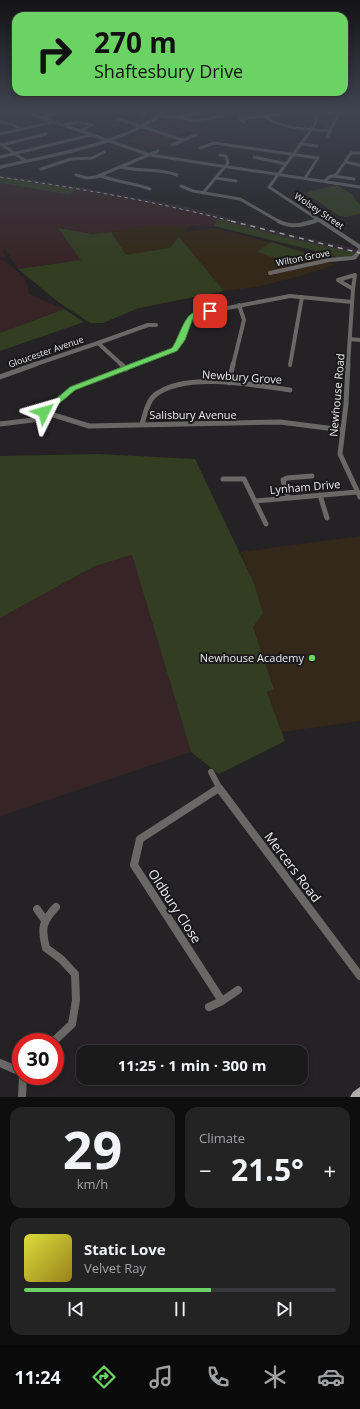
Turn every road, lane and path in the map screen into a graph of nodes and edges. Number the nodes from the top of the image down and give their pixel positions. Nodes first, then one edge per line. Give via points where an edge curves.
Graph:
1 (21, 162) edge
2 (63, 162) edge
3 (133, 162) edge
4 (199, 162) edge
5 (200, 162) edge
6 (228, 162) edge
7 (279, 162) edge
8 (315, 162) edge
9 (345, 162) joint
10 (286, 164) joint
11 (360, 165) edge
12 (225, 166) junction
13 (0, 167) edge
14 (121, 167) junction
15 (194, 168) dead end
16 (41, 169) dead end
17 (278, 174) junction
18 (76, 175) dead end
19 (177, 175) dead end
20 (100, 176) junction
21 (334, 176) junction
22 (215, 178) junction
23 (305, 178) junction
24 (354, 179) dead end
25 (236, 181) dead end
26 (325, 182) junction
27 (181, 186) dead end
28 (360, 187) edge
29 (150, 189) dead end
30 (203, 193) junction
31 (320, 220) junction
32 (360, 249) edge
33 (270, 273) dead end
34 (353, 289) junction
35 (302, 297) junction
36 (352, 302) junction
37 (239, 305) junction
38 (156, 325) dead end
39 (350, 340) junction
40 (360, 340) edge
41 (98, 343) junction
42 (290, 365) dead end
43 (126, 369) junction
44 (0, 377) edge
45 (229, 383) junction
46 (290, 390) dead end
47 (44, 412) junction
48 (0, 424) edge
49 (142, 424) junction
50 (343, 430) junction
51 (312, 476) dead end
52 (223, 479) dead end
53 (320, 495) junction
54 (359, 495) edge
55 (288, 497) junction
56 (256, 501) junction
57 (327, 518) dead end
58 (266, 524) dead end
59 (211, 772) dead end
60 (219, 788) junction
61 (56, 907) dead end
62 (37, 909) dead end
63 (44, 919) junction
64 (360, 976) edge
65 (238, 990) dead end
66 (222, 1001) junction
67 (208, 1006) dead end
68 (62, 1033) edge
69 (0, 1063) edge
70 (12, 1068) edge
71 (23, 1085) edge
72 (360, 1095) edge
73 (22, 1097) edge
74 (358, 1097) edge

1 - 13 street
2 - 16 street
3 - 14 street
4 - 15 street
5 - 12 street
6 - 12 street
7 - 10 street
8 - 23 street
9 - 11 street
9 - 21 street
10 - 17 street
12 - 17 street
12 - 22 street
14 - 19 street via 135,171 159,170
14 - 20 street
17 - 23 street
17 - 31 street, Wolsey Street via 269,187
18 - 20 street via 89,178
20 - 29 street
21 - 24 street
21 - 26 street
22 - 25 street
22 - 30 street
23 - 26 street
26 - 28 street
27 - 30 street
30 - 31 street via 240,199 285,226 297,226
31 - 32 street, Wolsey Street
32 - 33 street, Wilton Grove via 352,258 329,260
34 - 34 street, Newhouse Road via 355,275 338,280 343,283
34 - 36 street, Newhouse Road
35 - 36 street
35 - 37 street via 290,296
35 - 42 street
36 - 39 street, Newhouse Road
37 - 43 street via 190,317 174,350
37 - 45 street via 244,320
38 - 41 street, Gloucester Avenue via 148,325
39 - 40 street
39 - 50 street, Newhouse Road
41 - 43 street
41 - 44 street, Gloucester Avenue
43 - 47 street via 73,388
45 - 46 street, Newbury Grove
45 - 49 street, Newbury Grove via 189,383 164,389 150,402
47 - 48 street via 33,420
47 - 49 street, Salisbury Avenue via 90,426
49 - 50 street, Salisbury Avenue via 280,422
50 - 54 street, Newhouse Road via 340,454
51 - 55 street via 283,480
52 - 56 street via 244,479
53 - 54 street, Lynham Drive
53 - 55 street, Lynham Drive
53 - 57 street
55 - 56 street, Lynham Drive
56 - 58 street
59 - 60 street, Mercers Road
60 - 64 street, Mercers Road
60 - 66 street, Oldbury Close via 140,839 134,865
61 - 63 street
62 - 63 street
63 - 68 street via 42,932 46,948 75,974 76,1000 72,1024
65 - 66 street
66 - 67 street
69 - 70 street
71 - 73 street
72 - 74 main road

